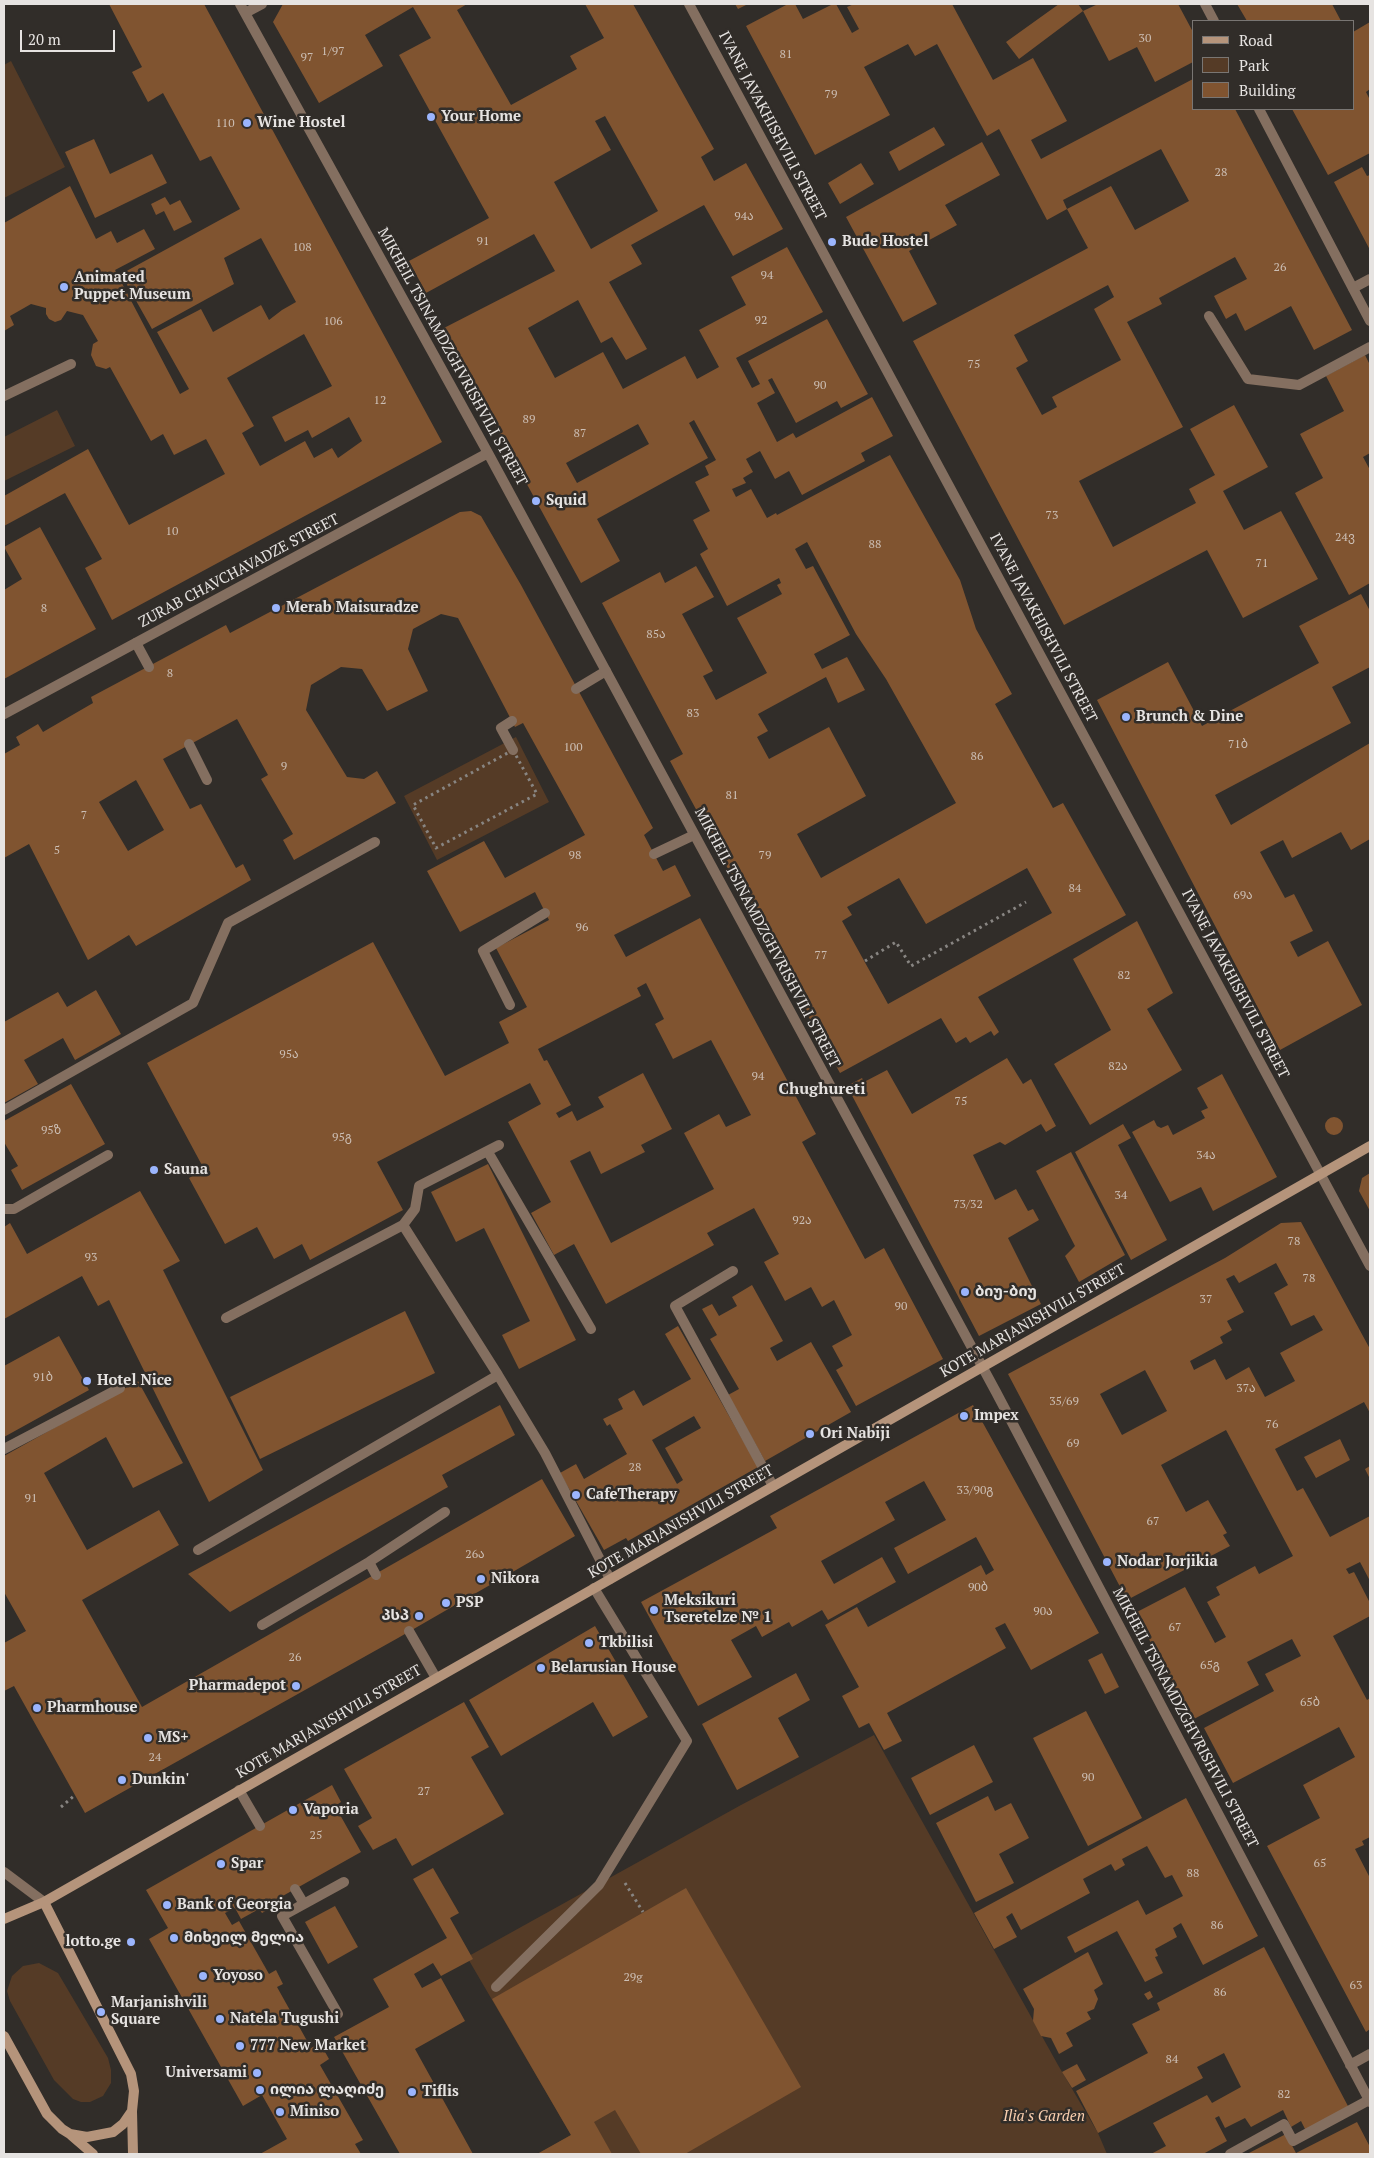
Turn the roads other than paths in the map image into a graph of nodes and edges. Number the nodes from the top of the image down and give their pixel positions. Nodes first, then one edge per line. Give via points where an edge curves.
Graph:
1 (262, 4) edge
2 (689, 4) edge
3 (1205, 4) edge
4 (243, 8) edge
5 (1213, 20) edge
6 (1261, 110) edge
7 (1370, 279) edge
8 (1353, 288) junction
9 (1209, 316) dead end
10 (1370, 321) edge
11 (1370, 347) edge
12 (71, 364) dead end
13 (4, 396) edge
14 (488, 454) junction
15 (136, 643) junction
16 (149, 667) dead end
17 (606, 671) junction
18 (576, 689) dead end
19 (4, 714) edge
20 (512, 721) dead end
21 (189, 744) dead end
22 (513, 750) road end
23 (207, 780) dead end
24 (694, 835) junction
25 (375, 842) dead end
26 (654, 854) dead end
27 (546, 913) dead end
28 (510, 1005) dead end
29 (4, 1110) edge
30 (499, 1145) dead end
31 (1370, 1146) edge
32 (488, 1152) junction
33 (108, 1155) dead end
34 (1321, 1174) junction
35 (4, 1209) edge
36 (403, 1225) junction
37 (1370, 1266) edge
38 (733, 1271) dead end
39 (226, 1318) dead end
40 (591, 1329) dead end
41 (982, 1368) junction
42 (498, 1375) junction
43 (120, 1388) dead end
44 (4, 1450) edge
45 (773, 1486) junction
46 (445, 1512) dead end
47 (198, 1550) dead end
48 (369, 1562) junction
49 (376, 1575) dead end
50 (610, 1579) junction
51 (594, 1588) junction
52 (262, 1625) dead end
53 (409, 1631) dead end
54 (436, 1678) junction
55 (240, 1790) junction
56 (260, 1826) dead end
57 (4, 1872) edge
58 (344, 1882) dead end
59 (295, 1889) dead end
60 (44, 1902) junction
61 (304, 1904) junction
62 (4, 1919) edge
63 (496, 1987) dead end
64 (338, 2014) dead end
65 (4, 2036) edge
66 (1370, 2054) edge
67 (1350, 2065) junction
68 (1370, 2101) edge
69 (132, 2111) junction
70 (70, 2134) junction
71 (93, 2154) edge
72 (133, 2154) edge
73 (1230, 2154) edge

1 - 4 street
2 - 34 street, IVANE JAVAKHISHVILI STREET
3 - 5 street
4 - 14 street, MIKHEIL TSINAMDZGHVRISHVILI STREET
6 - 8 street
7 - 8 street
8 - 10 street
9 - 11 street via 1248,379 1299,385
12 - 13 street
14 - 15 street, ZURAB CHAVCHAVADZE STREET
14 - 17 street, MIKHEIL TSINAMDZGHVRISHVILI STREET
15 - 16 street
15 - 19 street, ZURAB CHAVCHAVADZE STREET
17 - 18 street
17 - 24 street, MIKHEIL TSINAMDZGHVRISHVILI STREET
20 - 22 street via 502,728
21 - 23 street
24 - 26 street
24 - 41 street, MIKHEIL TSINAMDZGHVRISHVILI STREET
25 - 29 street via 228,923 193,1003
27 - 28 street via 483,951
30 - 32 street
31 - 34 main road, KOTE MARJANISHVILI STREET
32 - 36 street via 419,1186 416,1209
32 - 40 street
33 - 35 street via 14,1209
34 - 37 street, IVANE JAVAKHISHVILI STREET
34 - 41 main road, KOTE MARJANISHVILI STREET
36 - 39 street
36 - 42 street
38 - 45 street via 675,1306
41 - 45 main road, KOTE MARJANISHVILI STREET
41 - 67 street, MIKHEIL TSINAMDZGHVRISHVILI STREET
42 - 47 street
42 - 50 street via 545,1453
43 - 44 street
45 - 50 main road, KOTE MARJANISHVILI STREET
46 - 48 street
48 - 49 street
48 - 52 street
50 - 51 main road, KOTE MARJANISHVILI STREET
51 - 54 main road, KOTE MARJANISHVILI STREET
51 - 63 street via 687,1741 599,1885
53 - 54 street
54 - 55 main road, KOTE MARJANISHVILI STREET
55 - 56 street
55 - 60 main road, KOTE MARJANISHVILI STREET
57 - 60 street
58 - 61 street
59 - 61 street
60 - 62 main road, KOTE MARJANISHVILI STREET
60 - 69 main road via 131,2074 134,2090
61 - 64 street via 282,1916
65 - 70 main road via 47,2114
66 - 67 street
67 - 68 street, MIKHEIL TSINAMDZGHVRISHVILI STREET
68 - 73 street via 1293,2141 1284,2124
69 - 70 main road via 113,2132 87,2137
69 - 72 main road
70 - 71 main road

